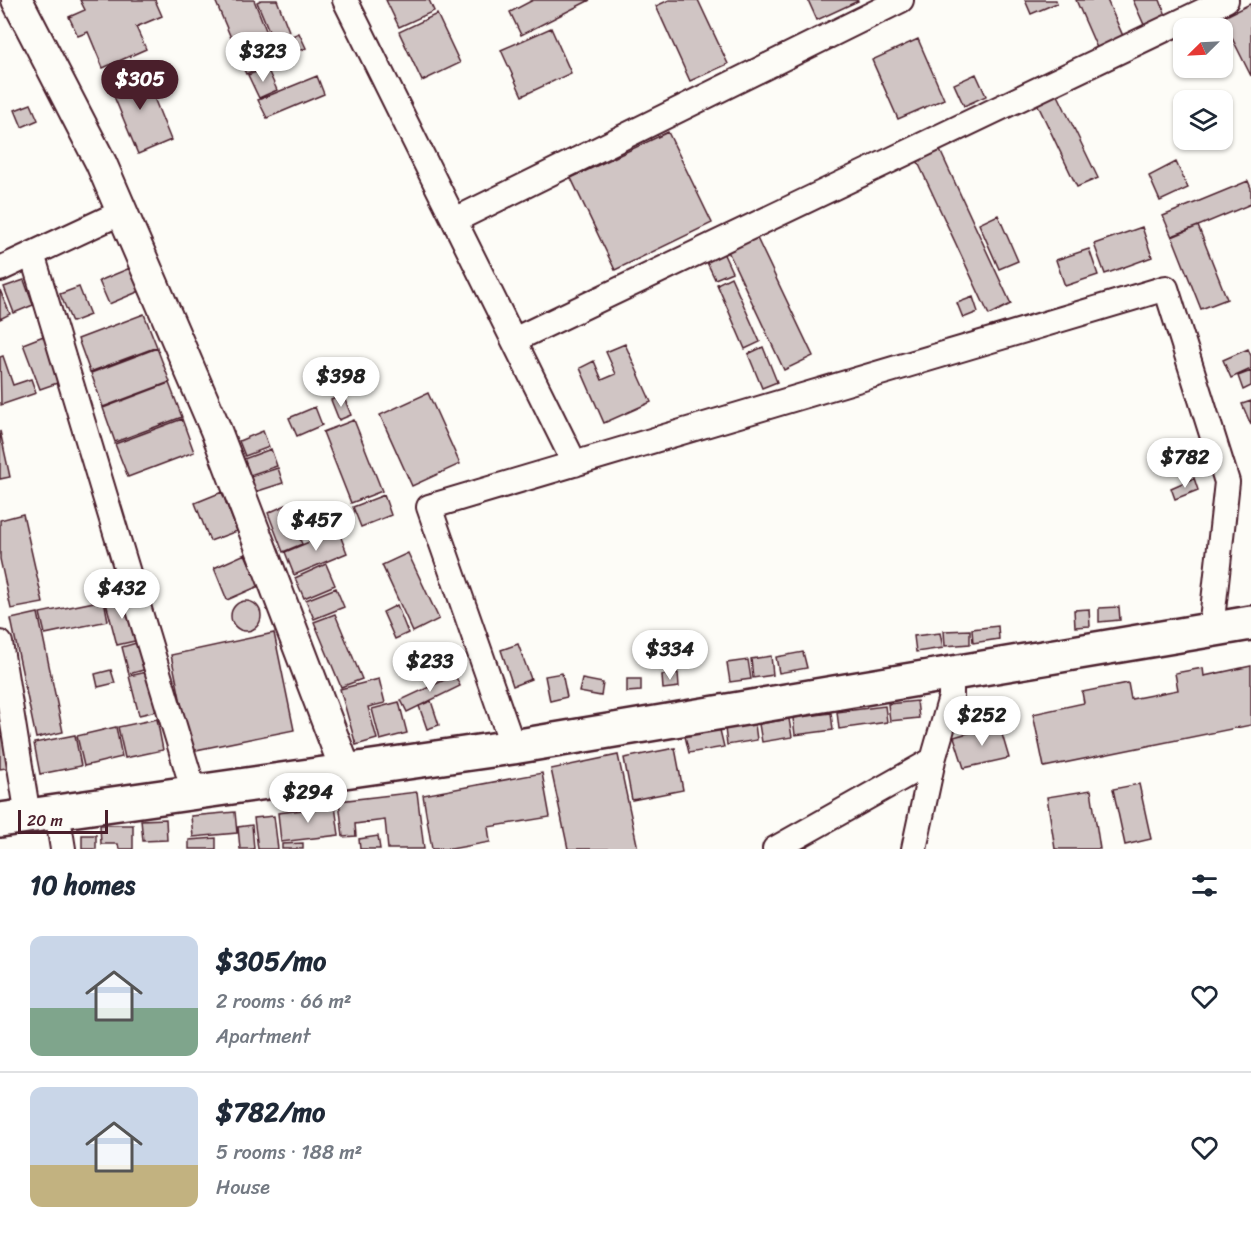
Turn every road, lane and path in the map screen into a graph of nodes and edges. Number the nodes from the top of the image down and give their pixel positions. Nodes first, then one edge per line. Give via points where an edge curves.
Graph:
1 (17, 0) edge
2 (345, 0) edge
3 (901, 0) edge
4 (1226, 0) edge
5 (122, 212) junction
6 (455, 220) junction
7 (32, 254) junction
8 (0, 269) edge
9 (513, 340) junction
10 (575, 464) junction
11 (1251, 623) edge
12 (1211, 629) junction
13 (0, 643) edge
14 (951, 673) junction
15 (513, 747) junction
16 (933, 760) junction
17 (346, 771) junction
18 (194, 792) junction
19 (28, 816) edge
20 (63, 849) edge
21 (775, 849) edge
22 (914, 849) edge

1 - 5 street
2 - 6 street
3 - 6 street
4 - 9 street
5 - 7 street
5 - 17 street via 215,428
6 - 9 street
7 - 8 street
7 - 18 street
9 - 10 street
10 - 12 street via 1166,288 1227,482
10 - 15 street via 429,507
11 - 12 main road
12 - 14 main road
13 - 19 street
14 - 15 main road
14 - 16 street via 951,697
15 - 17 main road
16 - 21 street
16 - 22 street
17 - 18 main road
18 - 19 main road
19 - 20 street

